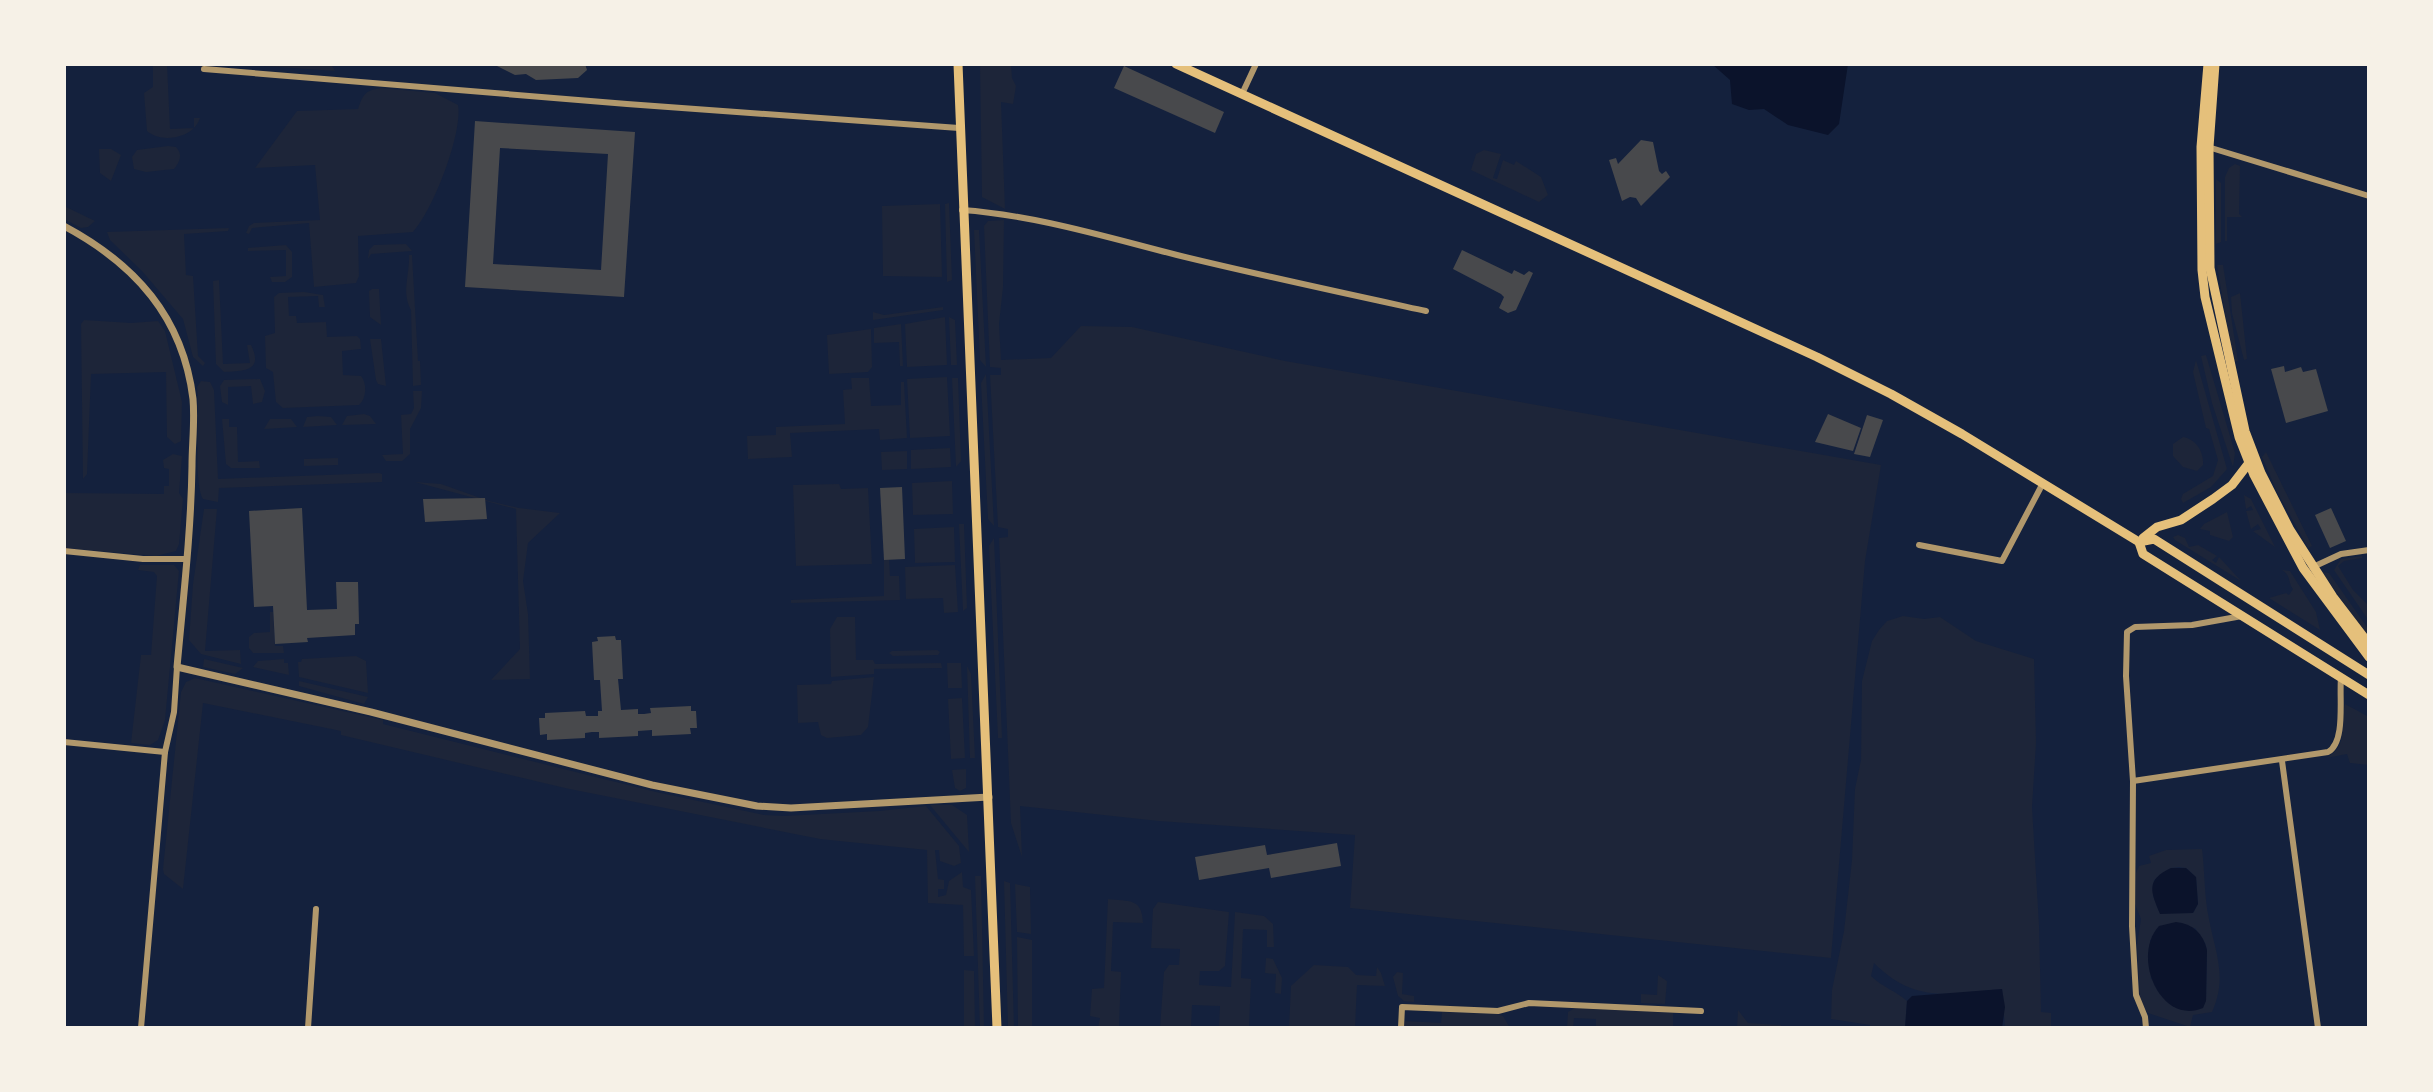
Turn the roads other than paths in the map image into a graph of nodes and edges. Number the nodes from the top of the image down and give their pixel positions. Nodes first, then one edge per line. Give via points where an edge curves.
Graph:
1 (958, 64) edge
2 (1176, 64) edge
3 (1256, 64) edge
4 (2208, 64) edge
5 (2215, 64) edge
6 (204, 69) dead end
7 (1242, 94) junction
8 (959, 128) junction
9 (2205, 147) junction
10 (2369, 196) edge
11 (962, 210) junction
12 (64, 226) edge
13 (1426, 311) dead end
14 (2251, 459) junction
15 (2043, 483) junction
16 (2139, 542) junction
17 (1919, 545) dead end
18 (2369, 550) edge
19 (64, 551) edge
20 (187, 559) junction
21 (2313, 567) junction
22 (2242, 616) junction
23 (2369, 644) edge
24 (2369, 657) edge
25 (177, 667) junction
26 (2369, 675) edge
27 (2341, 678) junction
28 (2369, 695) edge
29 (64, 742) edge
30 (165, 752) junction
31 (2282, 761) junction
32 (2133, 781) junction
33 (989, 797) junction
34 (316, 909) dead end
35 (1701, 1011) dead end
36 (141, 1028) edge
37 (308, 1028) edge
38 (997, 1028) edge
39 (1401, 1028) edge
40 (2146, 1028) edge
41 (2318, 1028) edge

1 - 8 main road
2 - 7 main road
3 - 7 street
4 - 9 main road
5 - 9 main road
6 - 8 street
7 - 15 main road via 1817,357
8 - 11 main road
9 - 10 street
9 - 14 main road via 2212,280
11 - 13 street via 1098,235
11 - 33 main road
12 - 20 street via 136,277 177,337 193,408
14 - 16 main road via 2232,485
14 - 21 main road
14 - 24 main road via 2303,568
15 - 16 main road
15 - 17 street via 2002,561
16 - 22 main road via 2143,554
16 - 26 main road via 2154,539
18 - 21 street via 2341,554
19 - 20 street
20 - 25 street
21 - 23 main road
22 - 27 main road
22 - 32 street via 2129,628 2126,676
25 - 30 street
25 - 33 street via 652,785 757,806
27 - 28 main road
27 - 31 street via 2338,744 2328,752
29 - 30 street
30 - 36 street
31 - 32 street
31 - 41 street
32 - 40 street via 2132,926 2136,995
33 - 38 main road
34 - 37 street
35 - 39 street via 1529,1003 1498,1011 1402,1007

